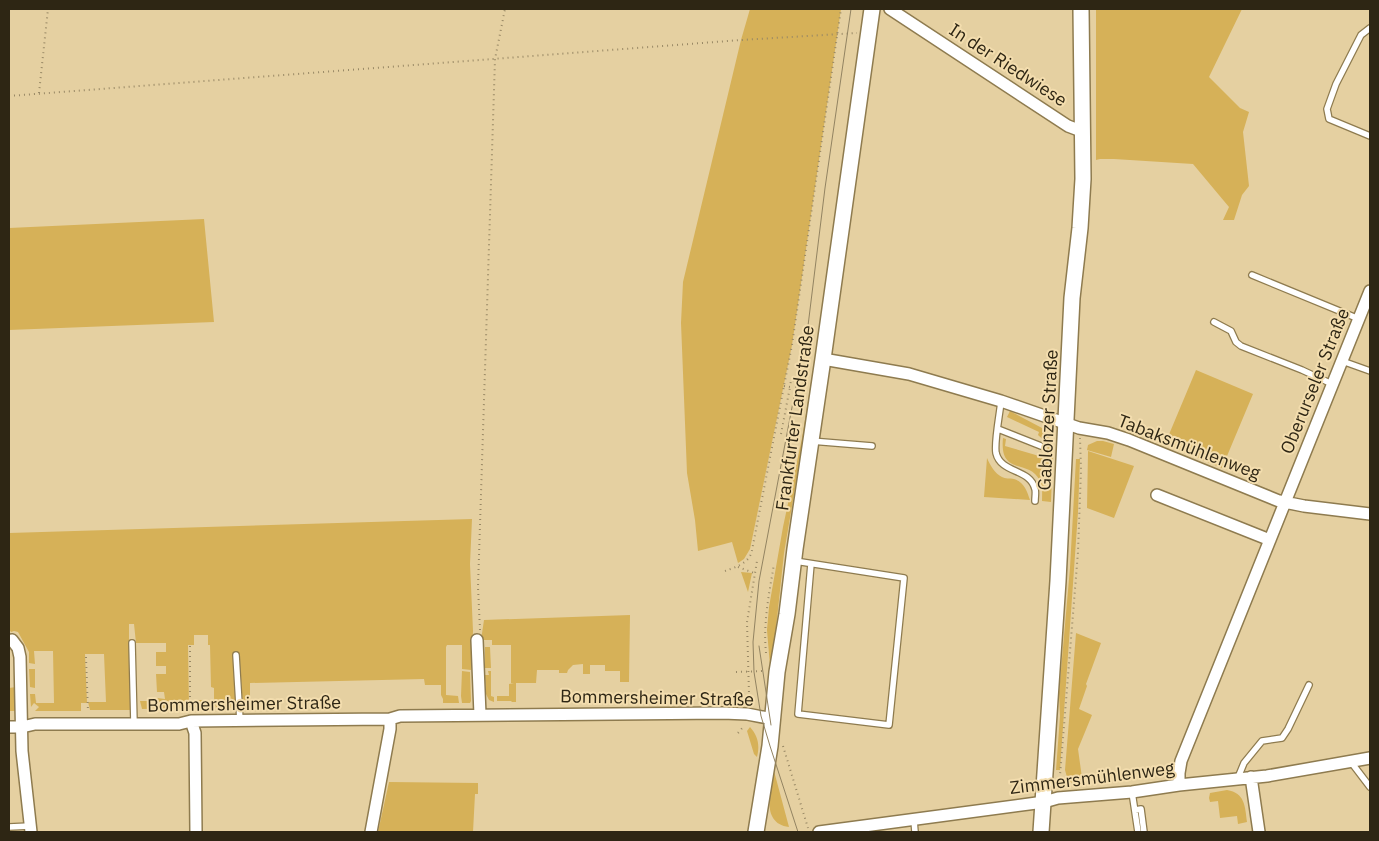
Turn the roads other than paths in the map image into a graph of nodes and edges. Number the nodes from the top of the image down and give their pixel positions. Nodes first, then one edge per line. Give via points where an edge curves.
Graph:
1 (872, 9) edge
2 (890, 9) edge
3 (1081, 9) edge
4 (1370, 28) edge
5 (1083, 130) junction
6 (1370, 136) edge
7 (1252, 275) dead end
8 (1370, 291) edge
9 (1359, 319) junction
10 (1214, 322) dead end
11 (824, 359) junction
12 (1342, 361) junction
13 (1370, 371) edge
14 (1332, 384) junction
15 (1001, 401) junction
16 (1067, 424) junction
17 (998, 430) junction
18 (812, 442) junction
19 (872, 446) dead end
20 (1041, 446) dead end
21 (1157, 495) dead end
22 (1035, 501) dead end
23 (1285, 502) junction
24 (1370, 514) edge
25 (1270, 540) junction
26 (793, 561) junction
27 (812, 564) junction
28 (12, 640) dead end
29 (477, 640) road end
30 (132, 643) dead end
31 (236, 655) dead end
32 (1309, 685) dead end
33 (480, 715) junction
34 (773, 719) junction
35 (390, 720) junction
36 (191, 721) junction
37 (240, 721) junction
38 (134, 724) junction
39 (9, 727) edge
40 (22, 727) junction
41 (1370, 758) edge
42 (1351, 762) junction
43 (1252, 777) junction
44 (1237, 780) junction
45 (1179, 785) junction
46 (1370, 787) edge
47 (1132, 792) junction
48 (1044, 802) junction
49 (1135, 810) junction
50 (914, 820) junction
51 (9, 826) edge
52 (31, 829) edge
53 (1135, 831) edge
54 (196, 832) edge
55 (370, 832) edge
56 (756, 832) edge
57 (819, 832) edge
58 (914, 832) edge
59 (1041, 832) edge
60 (1144, 832) edge
61 (1259, 832) edge

1 - 11 main road, Frankfurter Landstraße
2 - 5 street, In der Riedwiese via 1068,126
3 - 5 main road, Gablonzer Straße
4 - 6 lane via 1361,35 1327,109 1329,119
5 - 16 main road, Gablonzer Straße via 1083,179 1072,298
7 - 9 lane
8 - 9 street, Oberurseler Straße
9 - 12 street, Oberurseler Straße
10 - 14 lane via 1231,331 1241,346
11 - 15 street, Tabaksmühlenweg via 909,374
11 - 18 main road, Frankfurter Landstraße
12 - 13 lane
12 - 14 street, Oberurseler Straße
14 - 23 street, Oberurseler Straße
15 - 16 street, Tabaksmühlenweg
15 - 17 lane
16 - 23 street, Tabaksmühlenweg via 1129,440
16 - 48 main road, Gablonzer Straße
17 - 20 lane
17 - 22 lane via 996,455 1008,468 1030,478 1035,488
18 - 19 lane
18 - 26 main road, Frankfurter Landstraße
21 - 25 street
23 - 24 street, Tabaksmühlenweg
23 - 25 street, Oberurseler Straße
25 - 45 street, Oberurseler Straße via 1180,761
26 - 27 lane
26 - 34 main road, Frankfurter Landstraße
27 - 27 lane via 904,578 889,725 798,714
28 - 40 street via 20,657
29 - 33 street
30 - 38 lane
31 - 37 lane
32 - 44 lane via 1282,738 1262,741 1244,763
33 - 34 street, Bommersheimer Straße via 723,712
33 - 35 street, Bommersheimer Straße via 400,716
34 - 56 main road, Frankfurter Landstraße
35 - 37 street, Bommersheimer Straße
35 - 55 street
36 - 37 street, Bommersheimer Straße
36 - 38 street, Bommersheimer Straße
36 - 54 street via 195,733
38 - 40 street, Bommersheimer Straße via 35,724
39 - 40 street, Bommersheimer Straße
40 - 52 street
41 - 42 street, Zimmersmühlenweg
42 - 43 street, Zimmersmühlenweg
42 - 46 lane
43 - 44 street, Zimmersmühlenweg
43 - 61 street
44 - 45 street, Zimmersmühlenweg
45 - 47 street, Zimmersmühlenweg
47 - 48 street, Zimmersmühlenweg
47 - 49 lane
48 - 50 street, Zimmersmühlenweg
48 - 59 main road, Gablonzer Straße
49 - 53 lane
49 - 60 lane via 1141,810
50 - 57 street, Zimmersmühlenweg
50 - 58 lane
51 - 52 lane

